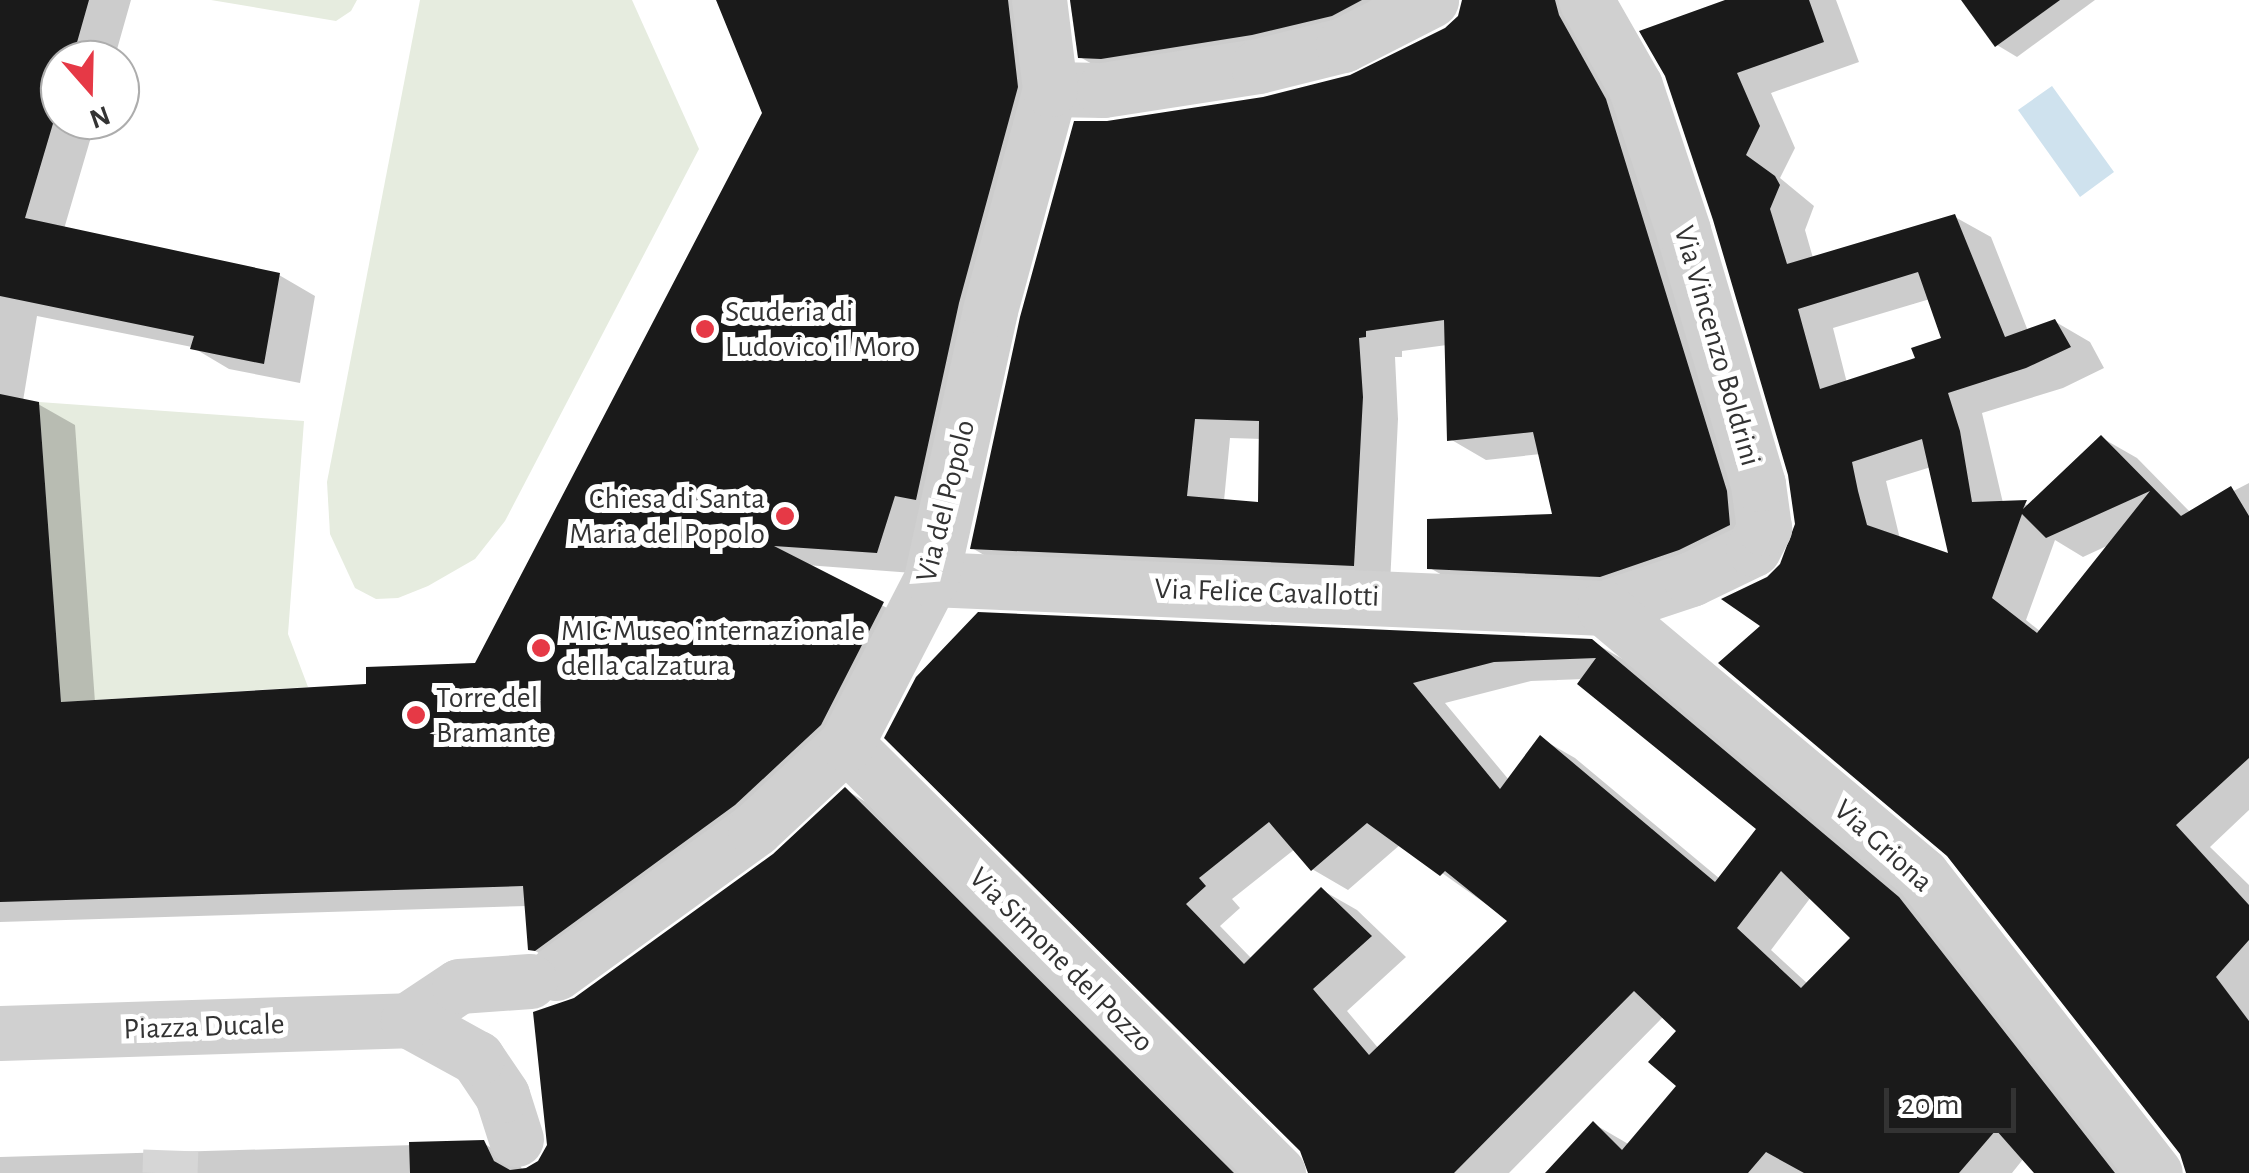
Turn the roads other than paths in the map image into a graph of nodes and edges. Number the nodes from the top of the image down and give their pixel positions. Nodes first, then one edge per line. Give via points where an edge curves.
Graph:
1 (1040, 0) edge
2 (1431, 0) edge
3 (1604, 4) edge
4 (1050, 89) junction
5 (930, 579) junction
6 (1604, 608) junction
7 (846, 744) junction
8 (408, 1020) junction
9 (0, 1034) edge
10 (516, 1139) dead end
11 (1278, 1173) edge
12 (2155, 1173) edge

1 - 4 street, Via del Popolo
2 - 4 street via 1343,44 1258,66 1103,90
3 - 6 street, Via Vincenzo Boldrini via 1678,212 1758,484 1764,528 1753,549 1691,579
4 - 5 street, Via del Popolo via 990,310
5 - 6 street, Via Felice Cavallotti
5 - 7 street, Via del Popolo
6 - 12 street, Via Griona via 1922,875
7 - 8 street, Via del Popolo via 755,828 543,977 459,986
7 - 11 street, Via Simone del Pozzo
8 - 9 street, Piazza Ducale
8 - 10 street, Piazza Ducale via 462,1048 492,1074

